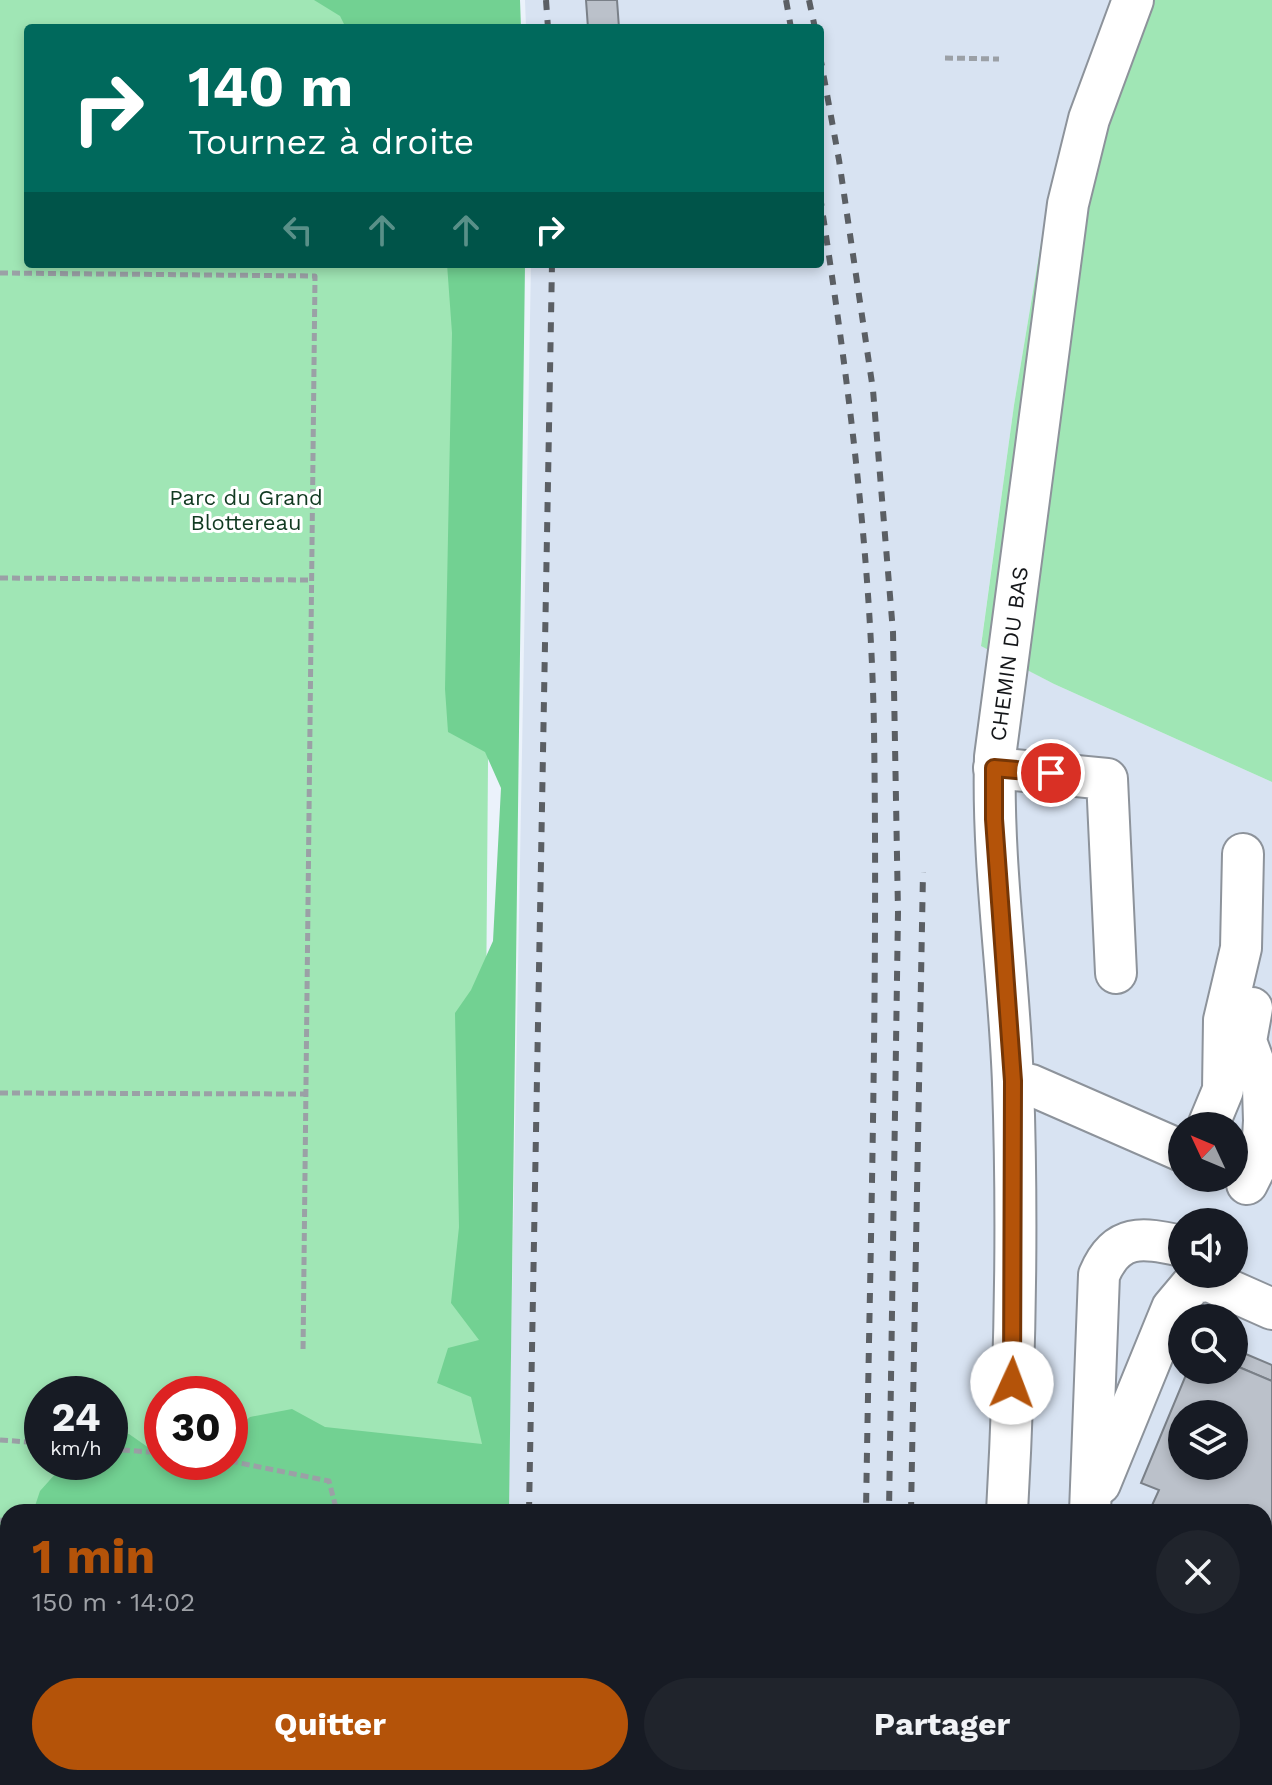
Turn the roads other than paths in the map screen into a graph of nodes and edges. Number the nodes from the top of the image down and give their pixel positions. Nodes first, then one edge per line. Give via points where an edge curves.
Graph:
1 (1133, 0) edge
2 (994, 768) junction
3 (1243, 854) dead end
4 (1257, 951) edge
5 (1116, 973) dead end
6 (1013, 1081) junction
7 (1214, 1112) edge
8 (1168, 1145) edge
9 (1251, 1186) edge
10 (1168, 1244) edge
11 (1248, 1268) edge
12 (1272, 1278) edge
13 (1272, 1309) edge
14 (1007, 1504) edge
15 (1090, 1504) edge
16 (1092, 1504) edge

1 - 2 street, CHEMIN DU BAS via 1089,119 1068,204
2 - 5 street via 1107,779
2 - 6 street, CHEMIN DU BAS
3 - 4 street
4 - 7 street via 1224,1020 1223,1090
4 - 9 street via 1246,1041 1263,1088 1264,1121 1262,1154
6 - 8 street
6 - 14 street, CHEMIN DU BAS via 1015,1288
10 - 15 street via 1126,1242 1113,1250 1099,1275
11 - 12 street
13 - 16 street via 1209,1281 1193,1283 1172,1308

